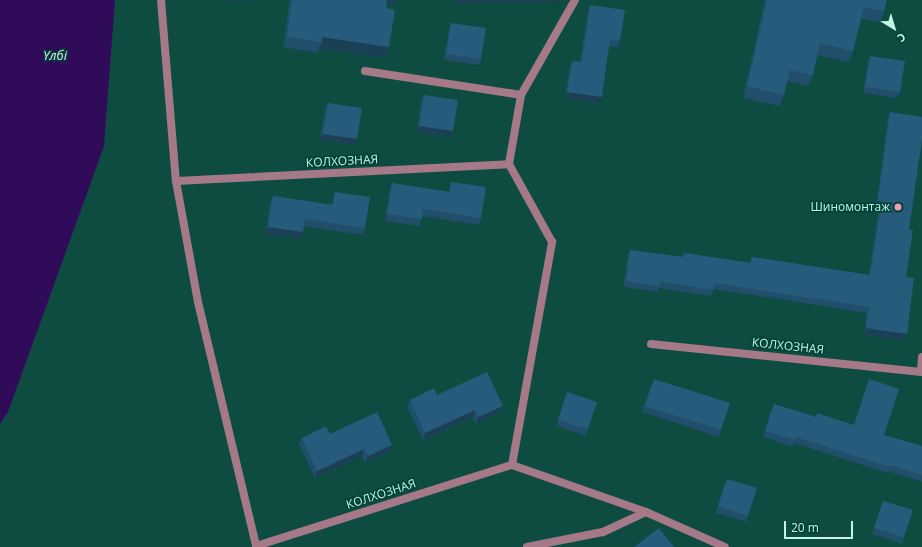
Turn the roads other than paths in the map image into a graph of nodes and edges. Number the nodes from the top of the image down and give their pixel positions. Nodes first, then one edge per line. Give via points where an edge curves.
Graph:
1 (161, 0) edge
2 (575, 0) edge
3 (365, 71) dead end
4 (521, 95) junction
5 (509, 164) junction
6 (176, 181) junction
7 (651, 344) dead end
8 (922, 357) edge
9 (921, 372) edge
10 (512, 465) junction
11 (646, 512) junction
12 (256, 546) edge
13 (527, 547) edge
14 (725, 547) edge

1 - 6 street
2 - 4 street
3 - 4 street
4 - 5 street
5 - 6 street, КОЛХОЗНАЯ
5 - 10 street via 552,242
6 - 12 street via 198,302
7 - 9 street, КОЛХОЗНАЯ
8 - 9 street
10 - 11 street
10 - 12 street, КОЛХОЗНАЯ
11 - 13 street via 603,532
11 - 14 street

